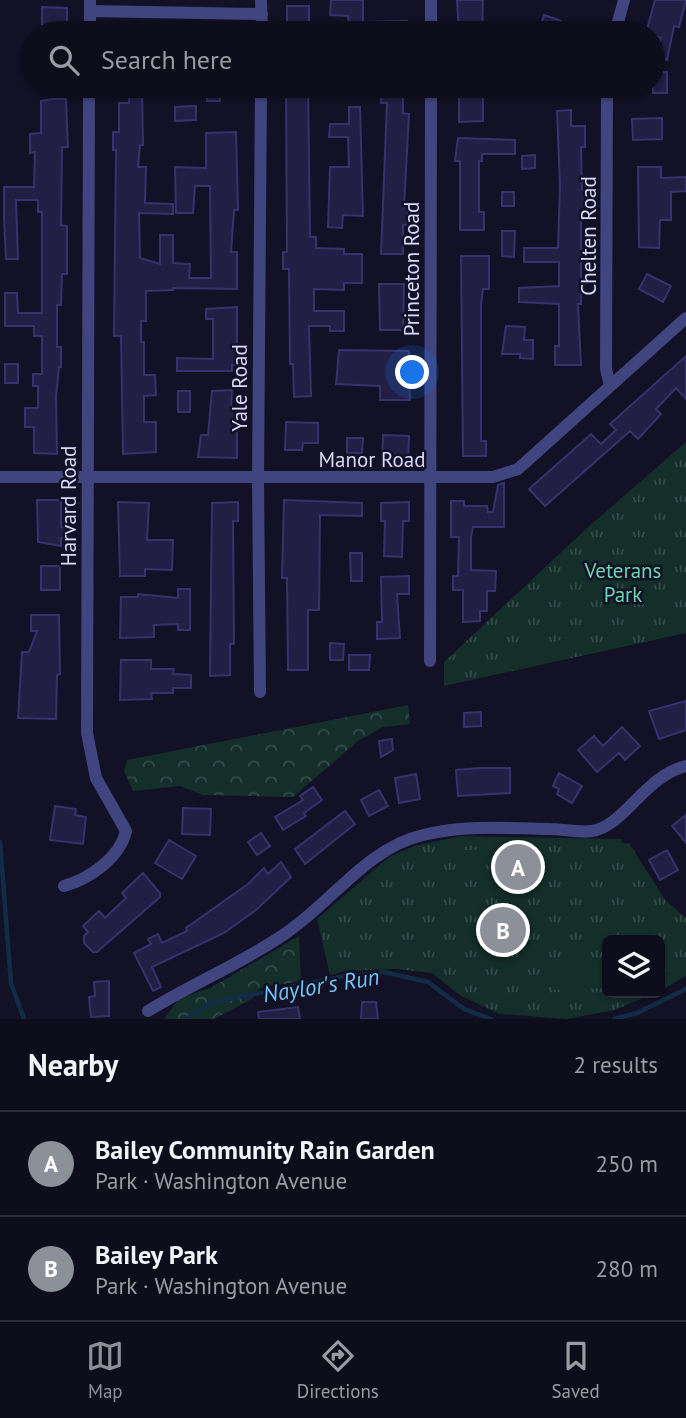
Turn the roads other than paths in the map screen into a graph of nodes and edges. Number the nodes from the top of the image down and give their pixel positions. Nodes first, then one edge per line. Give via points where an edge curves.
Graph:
1 (261, 0) edge
2 (431, 0) edge
3 (624, 0) edge
4 (90, 6) edge
5 (262, 14) junction
6 (262, 21) edge
7 (431, 21) edge
8 (618, 21) edge
9 (89, 98) edge
10 (261, 98) edge
11 (431, 98) edge
12 (607, 98) edge
13 (686, 318) edge
14 (610, 386) junction
15 (88, 476) junction
16 (0, 477) edge
17 (258, 479) junction
18 (430, 479) junction
19 (430, 662) dead end
20 (260, 692) dead end
21 (686, 766) edge
22 (64, 886) dead end
23 (148, 1011) dead end

1 - 5 street
2 - 7 street
3 - 8 street
4 - 5 street
5 - 6 street
9 - 15 street, Harvard Road
10 - 17 street, Yale Road
11 - 18 street, Princeton Road
12 - 14 street, Chelten Road via 606,369
13 - 14 street, Manor Road
14 - 18 street, Manor Road via 518,469 493,477
15 - 16 street, Manor Road
15 - 17 street, Manor Road
15 - 22 street, Harvard Road via 90,757 100,788 126,831 115,852 93,873
17 - 18 street, Manor Road
17 - 20 street, Yale Road
18 - 19 street, Princeton Road
21 - 23 street via 652,782 620,815 594,831 471,827 420,835 383,852 288,932

